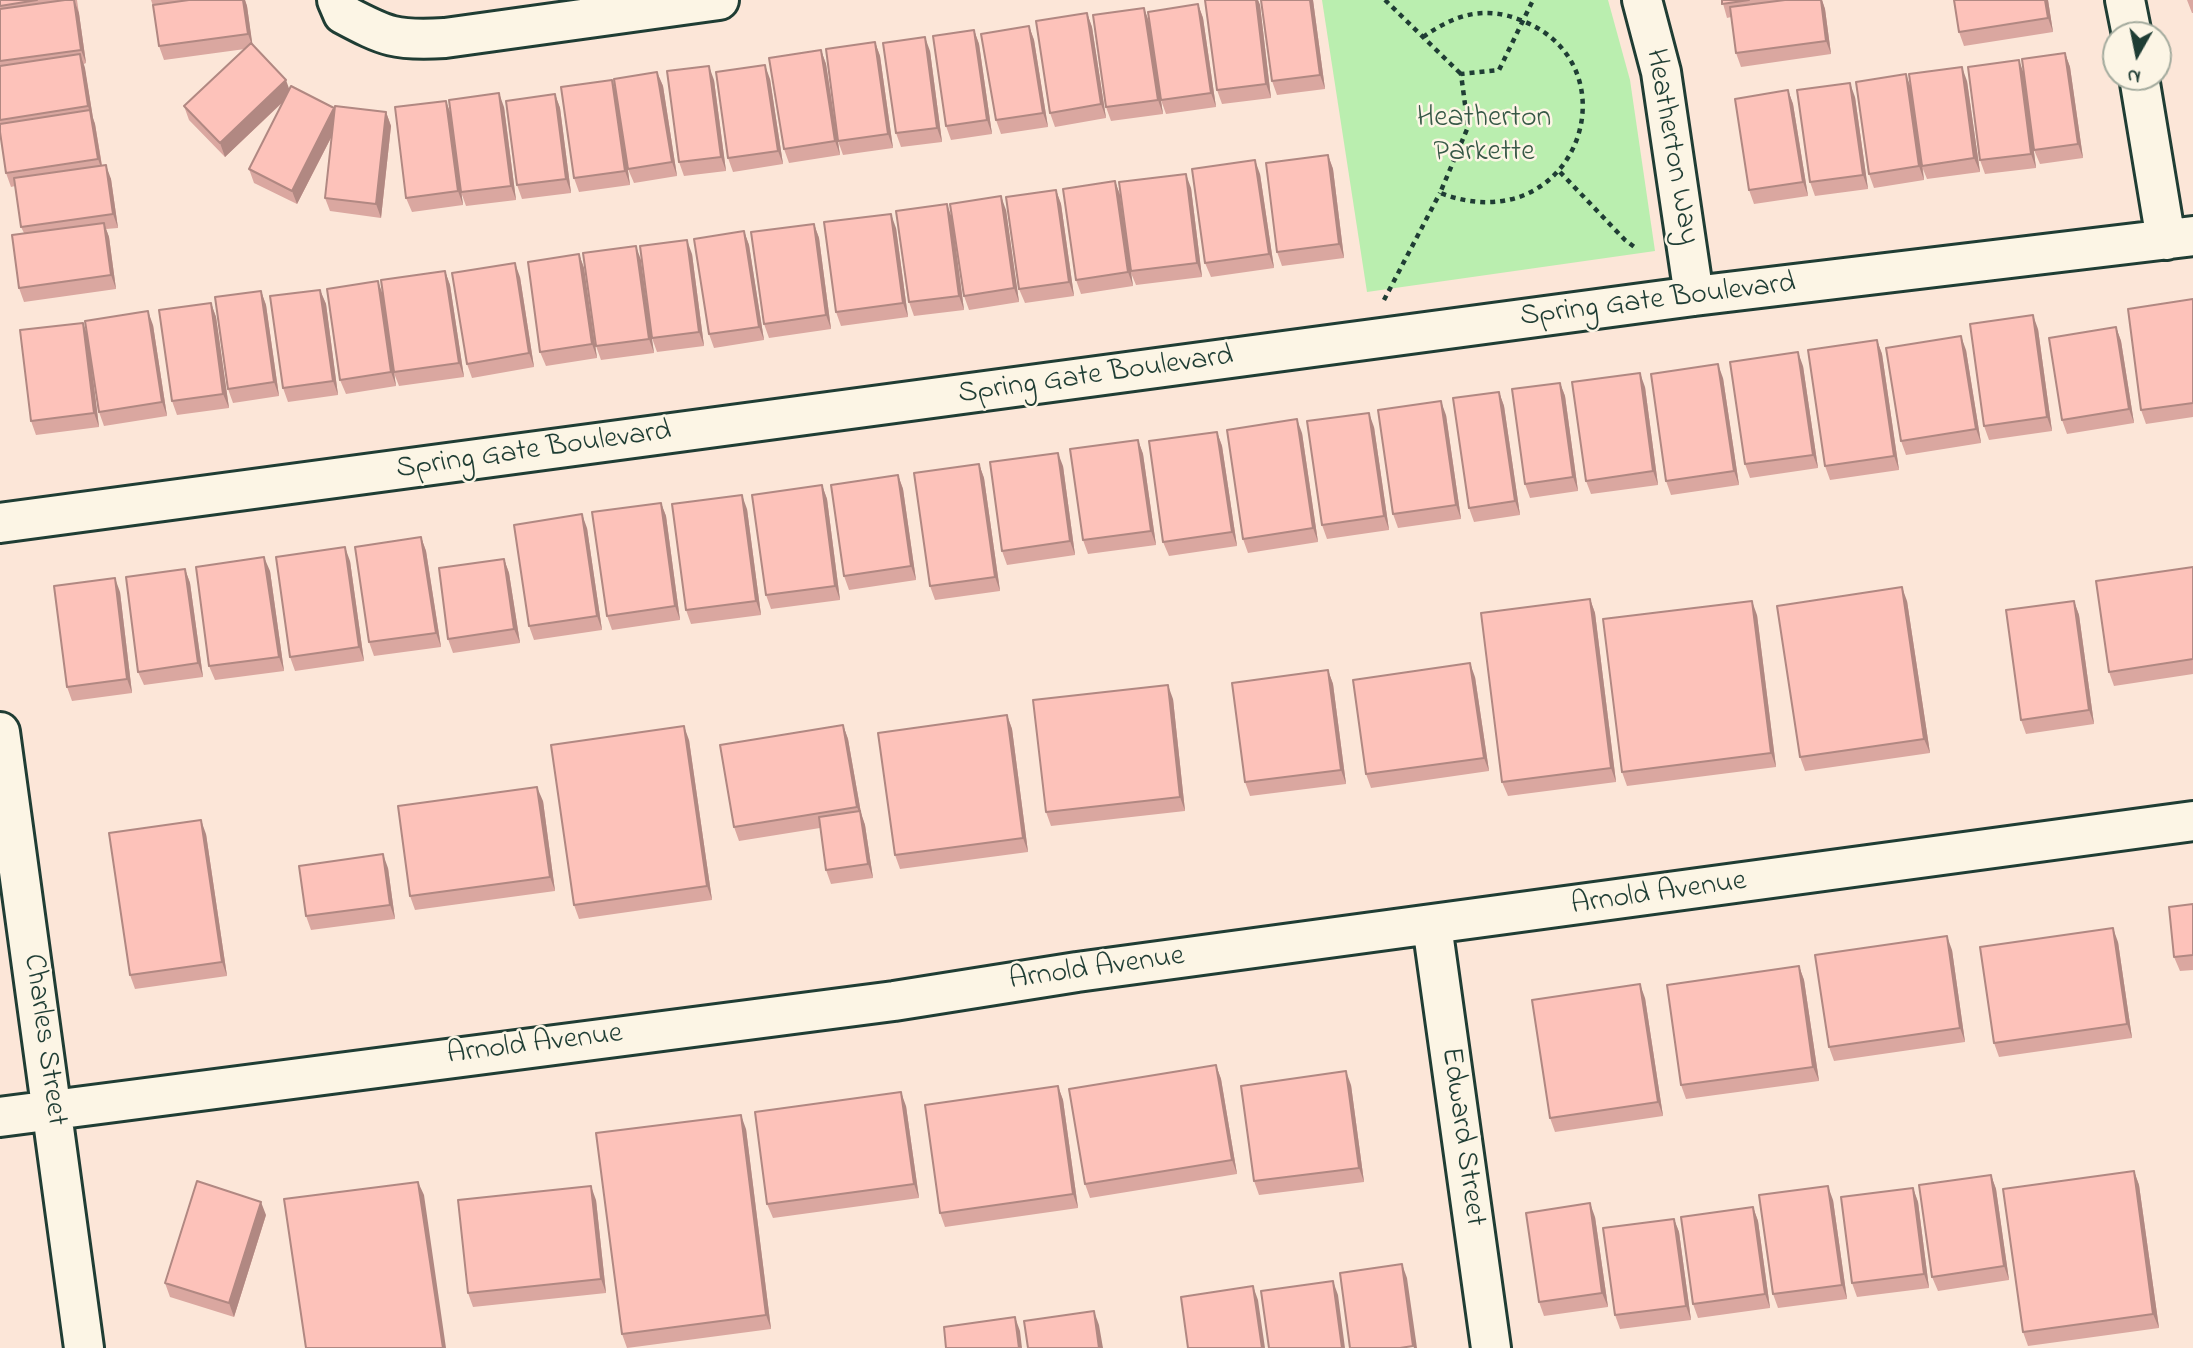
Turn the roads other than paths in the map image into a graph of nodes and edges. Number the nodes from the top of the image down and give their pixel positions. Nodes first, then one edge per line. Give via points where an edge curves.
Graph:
1 (337, 0) edge
2 (719, 0) edge
3 (1642, 0) edge
4 (2125, 0) edge
5 (2129, 21) edge
6 (2142, 91) edge
7 (2179, 238) edge
8 (1694, 296) junction
9 (0, 523) edge
10 (0, 732) edge
11 (2193, 821) edge
12 (1432, 925) junction
13 (53, 1110) junction
14 (0, 1117) edge
15 (85, 1348) edge
16 (1491, 1348) edge

1 - 2 street via 343,14 402,40
3 - 8 street, Heatherton Way via 1661,72
4 - 5 street
6 - 7 street
7 - 8 street, Spring Gate Boulevard
8 - 9 street, Spring Gate Boulevard
10 - 13 street, Charles Street
11 - 12 street, Arnold Avenue
12 - 13 street, Arnold Avenue via 894,1001
12 - 16 street, Edward Street
13 - 14 street, Arnold Avenue
13 - 15 street, Charles Street

